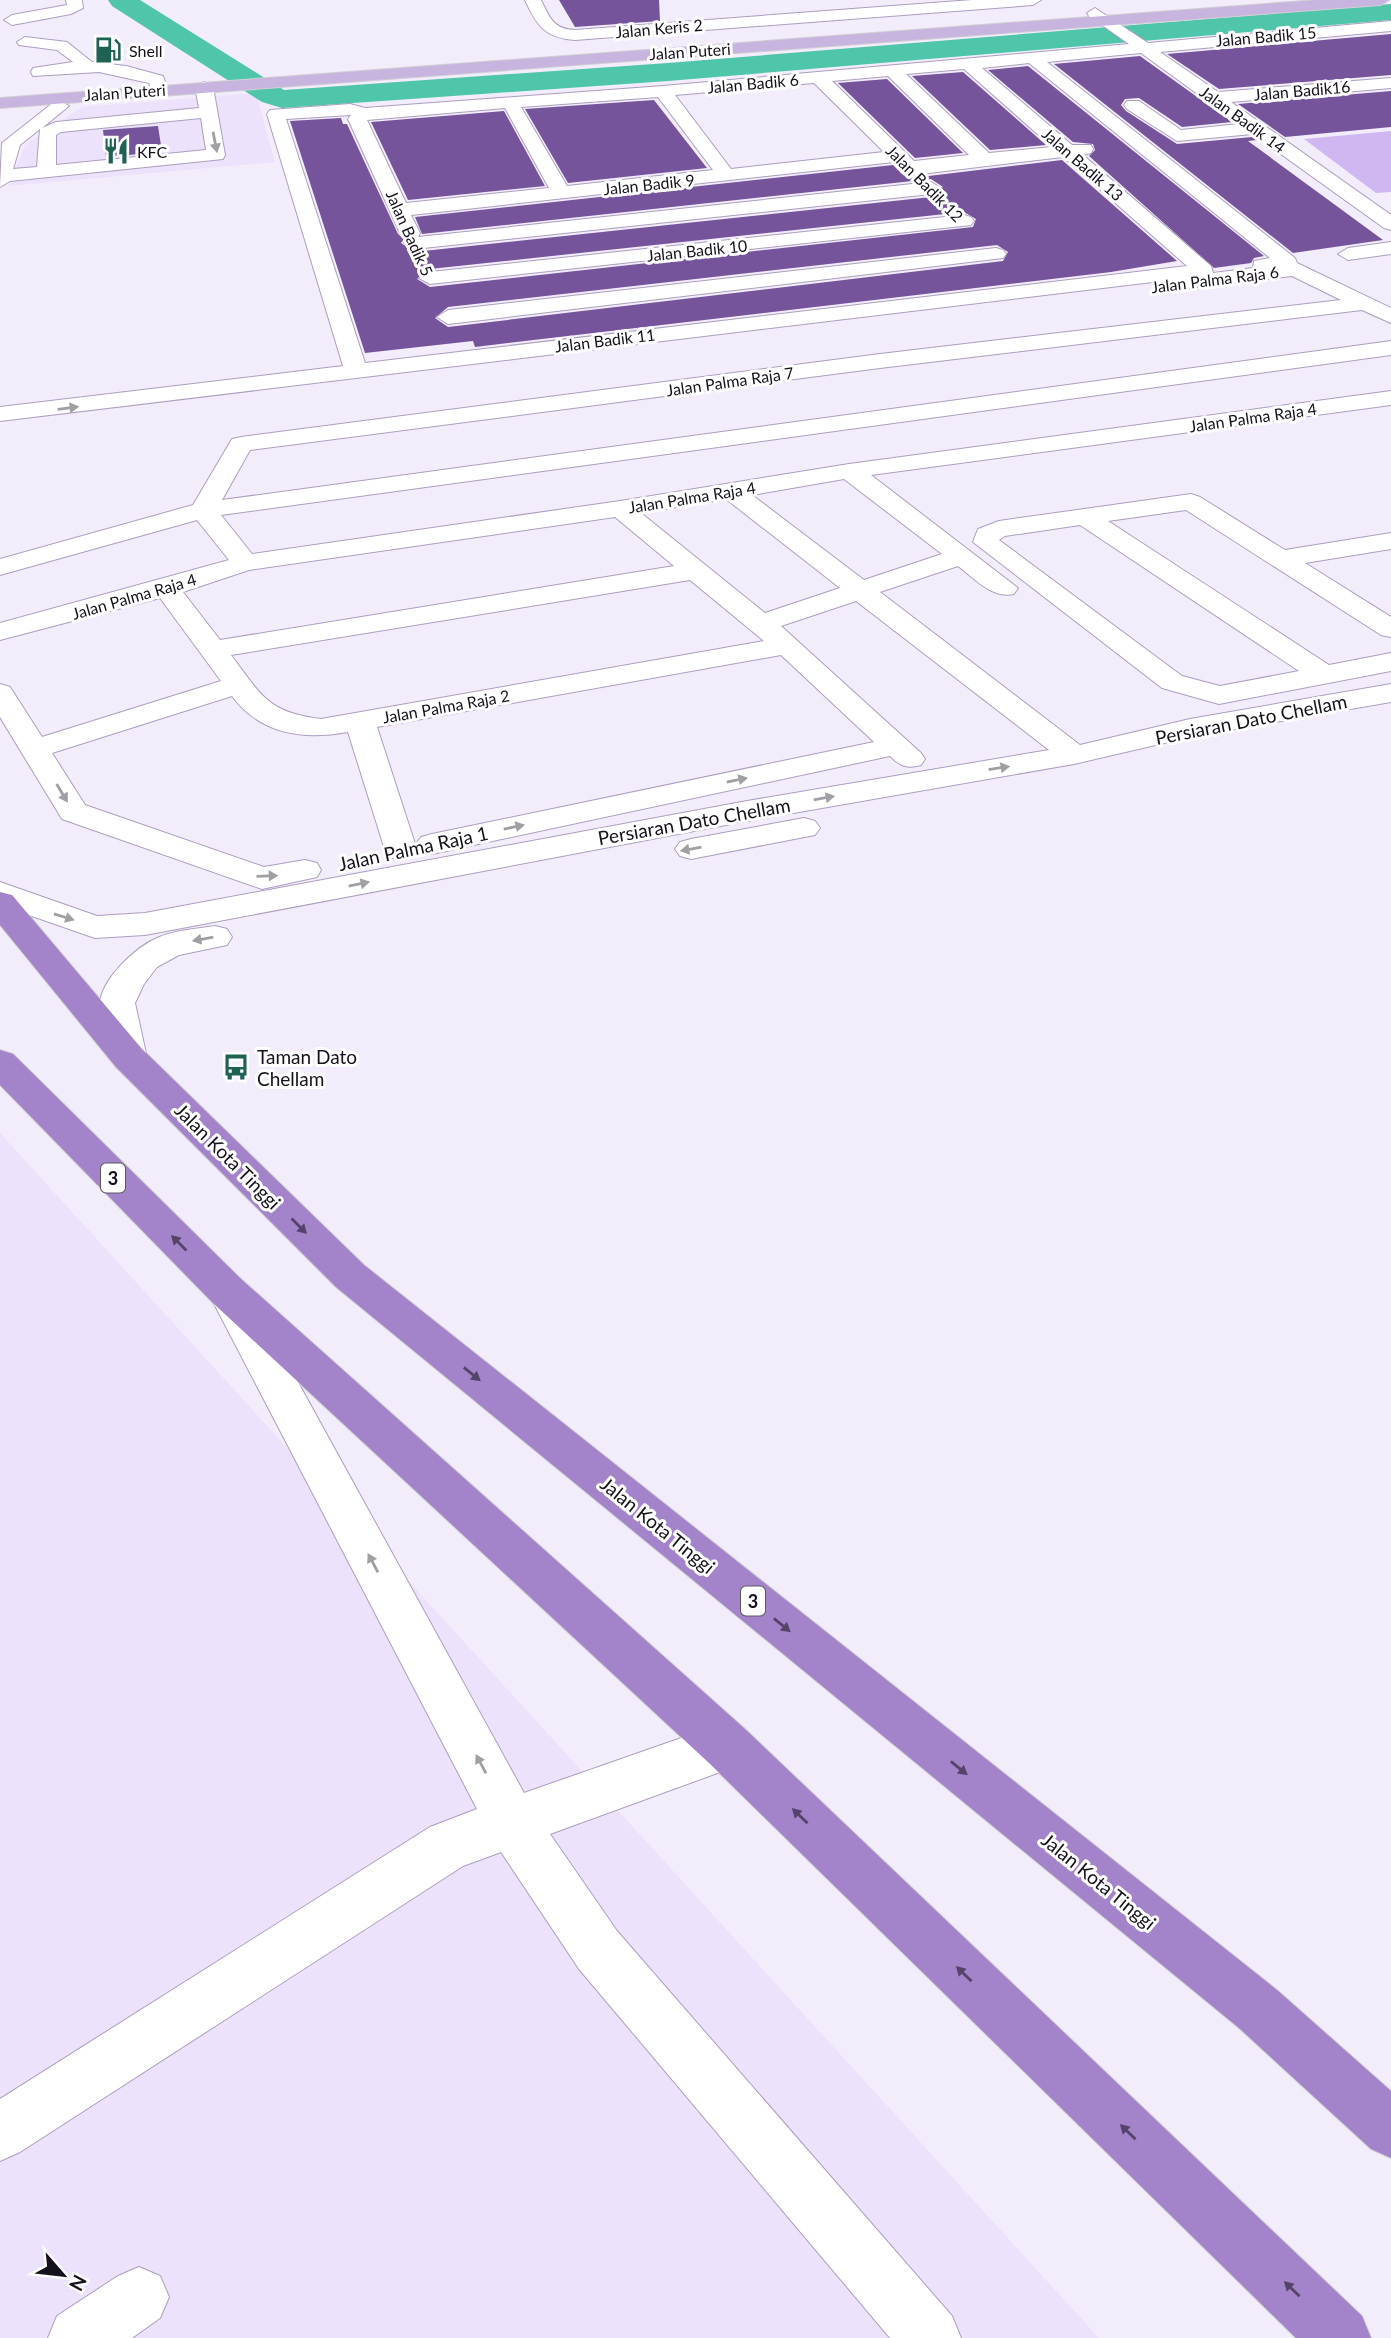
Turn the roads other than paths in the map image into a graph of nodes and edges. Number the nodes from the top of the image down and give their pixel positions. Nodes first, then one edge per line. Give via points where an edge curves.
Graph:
1 (74, 0) edge
2 (1032, 0) edge
3 (1267, 0) edge
4 (1381, 0) edge
5 (747, 1) edge
6 (542, 9) edge
7 (11, 13) dead end
8 (1104, 19) junction
9 (761, 20) junction
10 (1387, 29) edge
11 (774, 36) junction
12 (24, 42) dead end
13 (1138, 44) junction
14 (601, 53) junction
15 (1069, 53) junction
16 (1031, 57) junction
17 (967, 63) junction
18 (85, 64) junction
19 (1199, 66) dead end
20 (1172, 68) junction
21 (1089, 69) dead end
22 (892, 70) junction
23 (39, 72) dead end
24 (818, 77) junction
25 (213, 83) junction
26 (1391, 83) edge
27 (158, 85) junction
28 (0, 91) edge
29 (663, 91) junction
30 (1119, 93) dead end
31 (69, 96) junction
32 (1213, 98) junction
33 (510, 102) junction
34 (0, 103) edge
35 (208, 112) junction
36 (365, 113) junction
37 (188, 114) junction
38 (88, 124) junction
39 (1256, 128) junction
40 (1142, 144) junction
41 (1068, 151) junction
42 (200, 159) junction
43 (984, 159) junction
44 (904, 162) junction
45 (88, 168) junction
46 (46, 172) junction
47 (726, 175) junction
48 (0, 176) edge
49 (0, 181) edge
50 (665, 182) junction
51 (931, 188) junction
52 (561, 193) junction
53 (1391, 207) edge
54 (1370, 209) junction
55 (400, 210) junction
56 (688, 214) junction
57 (964, 221) junction
58 (1391, 225) edge
59 (414, 243) junction
60 (712, 248) junction
61 (1391, 248) edge
62 (996, 254) junction
63 (1348, 254) dead end
64 (1201, 268) junction
65 (430, 278) junction
66 (737, 284) junction
67 (1032, 290) junction
68 (1122, 300) junction
69 (1362, 304) junction
70 (1391, 316) edge
71 (448, 317) junction
72 (764, 321) junction
73 (1153, 328) junction
74 (857, 331) junction
75 (1391, 348) edge
76 (464, 357) junction
77 (880, 361) junction
78 (356, 371) junction
79 (1200, 373) junction
80 (1391, 398) edge
81 (1358, 403) junction
82 (0, 414) edge
83 (1245, 418) junction
84 (1383, 423) dead end
85 (42, 425) dead end
86 (616, 425) junction
87 (237, 426) junction
88 (0, 430) edge
89 (937, 434) junction
90 (849, 471) junction
91 (731, 491) junction
92 (620, 509) junction
93 (203, 510) junction
94 (1086, 518) junction
95 (1391, 541) edge
96 (961, 556) junction
97 (1281, 559) junction
98 (245, 563) junction
99 (0, 567) edge
100 (695, 571) junction
101 (166, 588) junction
102 (860, 591) junction
103 (760, 624) junction
104 (1391, 629) edge
105 (0, 632) edge
106 (786, 645) junction
107 (212, 650) junction
108 (1391, 662) edge
109 (1324, 675) junction
110 (238, 685) junction
111 (1391, 693) edge
112 (0, 694) edge
113 (1172, 714) junction
114 (1391, 716) edge
115 (360, 722) junction
116 (896, 746) junction
117 (35, 749) junction
118 (1074, 755) junction
119 (941, 790) junction
120 (401, 850) junction
121 (0, 893) edge
122 (0, 903) edge
123 (128, 1058) junction
124 (0, 1063) edge
125 (227, 1292) junction
126 (727, 1746) junction
127 (513, 1824) junction
128 (1391, 2129) edge
129 (0, 2132) edge
130 (139, 2298) dead end
131 (79, 2338) edge
132 (930, 2338) edge
133 (1340, 2338) edge

1 - 7 street via 71,9 29,17
2 - 9 street, Jalan Keris 2
3 - 8 main road, Jalan Puteri
4 - 8 main road, Jalan Puteri
5 - 9 street
6 - 9 street, Jalan Keris 2 via 547,29 557,34
8 - 11 main road, Jalan Puteri
8 - 13 street, Jalan Badik 14
8 - 14 main road, Jalan Puteri
9 - 11 street
10 - 13 street, Jalan Badik 15
11 - 14 main road, Jalan Puteri
12 - 18 street via 61,45
13 - 15 street, Jalan Badik 6
13 - 20 street, Jalan Badik 14
14 - 25 main road, Jalan Puteri
15 - 16 street, Jalan Badik 6
15 - 21 street
16 - 17 street, Jalan Badik 6
16 - 40 street
17 - 22 street, Jalan Badik 6
17 - 41 street, Jalan Badik 13
18 - 23 street
18 - 27 street via 119,68
19 - 20 street
20 - 32 street, Jalan Badik 14
22 - 24 street, Jalan Badik 6
22 - 43 street
24 - 29 street, Jalan Badik 6
24 - 44 street, Jalan Badik 12
25 - 27 main road, Jalan Puteri
25 - 35 street
26 - 32 street, Jalan Badik16
27 - 28 main road, Jalan Puteri
27 - 31 main road, Jalan Puteri
29 - 33 street, Jalan Badik 6
29 - 47 street
30 - 39 street via 1177,136
31 - 34 main road, Jalan Puteri
31 - 48 street via 50,116 11,143
32 - 39 street, Jalan Badik 14
33 - 36 street, Jalan Badik 6
33 - 52 street
35 - 37 street
35 -> 42 street via 218,153
36 - 55 street, Jalan Badik 5 via 358,119
36 - 78 street, Jalan Badik 6 via 350,109 276,114
37 - 38 street
37 - 42 street
38 - 45 street
38 - 46 street via 49,130
39 - 54 street, Jalan Badik 14
40 - 41 street, Jalan Badik 9
40 - 64 street, Jalan Badik 11 via 1288,262
41 - 43 street, Jalan Badik 9
41 - 64 street, Jalan Badik 13
42 - 45 street
43 - 44 street, Jalan Badik 9
44 - 47 street, Jalan Badik 9
44 - 51 street, Jalan Badik 12
45 - 46 street
46 - 48 street
47 - 50 street, Jalan Badik 9
48 - 49 street
50 - 52 street, Jalan Badik 9
50 - 56 street
51 - 56 street
51 - 57 street, Jalan Badik 12
52 - 55 street, Jalan Badik 9
53 - 54 street
54 - 58 street, Jalan Badik 14
55 - 59 street, Jalan Badik 5
56 - 59 street
56 - 60 street
57 - 60 street, Jalan Badik 10
57 - 62 street, Jalan Badik 12
59 - 65 street, Jalan Badik 5
60 - 65 street, Jalan Badik 10
60 - 66 street
61 - 63 street
62 - 66 street
62 - 67 street, Jalan Badik 12
64 - 67 street, Jalan Badik 11
65 - 71 street, Jalan Badik 5
66 - 71 street
66 - 72 street
67 - 72 street, Jalan Badik 11
68 - 69 street, Jalan Palma Raja 6 via 1296,269
68 - 73 street
68 - 74 street, Jalan Palma Raja 6
69 - 70 street, Jalan Palma Raja 6
69 - 73 street, Jalan Palma Raja 7
71 - 76 street, Jalan Badik 5
72 - 76 street, Jalan Badik 11
73 - 77 street, Jalan Palma Raja 7
73 - 79 street
74 - 77 street
74 - 86 street, Jalan Palma Raja 6
75 - 79 street
76 - 78 street, Jalan Badik 11
77 - 86 street, Jalan Palma Raja 7
77 - 89 street
82 -> 78 street, Jalan Badik 11
79 - 83 street
79 - 89 street
80 - 81 street, Jalan Palma Raja 4
81 - 83 street, Jalan Palma Raja 4
81 - 84 street
83 - 89 street, Jalan Palma Raja 4
85 - 88 street
86 - 87 street, Jalan Palma Raja 7
86 - 87 street via 254,394 234,402
86 - 89 street
86 - 91 street, Jalan Palma Raja 4
86 - 92 street, Jalan Palma Raja 4
86 - 93 street
87 - 93 street
89 - 90 street, Jalan Palma Raja 4
90 - 91 street, Jalan Palma Raja 4
90 - 96 street
91 - 102 street
92 - 98 street, Jalan Palma Raja 4
92 - 100 street
93 - 98 street
93 - 99 street
94 - 97 street via 1182,502 1200,505
94 - 109 street
94 - 109 street via 999,529 987,535 986,542 1172,682 1219,695
95 - 97 street
96 - 102 street
96 - 113 street
97 - 104 street
98 - 101 street, Jalan Palma Raja 4
100 - 103 street
100 - 107 street
101 - 105 street, Jalan Palma Raja 4
101 - 107 street, Jalan Palma Raja 2
102 - 103 street
102 - 118 street
103 - 106 street
106 - 115 street, Jalan Palma Raja 2
106 - 116 street
107 - 110 street, Jalan Palma Raja 2
108 - 109 street
110 - 115 street, Jalan Palma Raja 2 via 256,708 284,723 321,729
110 - 117 street
111 - 113 street, Persiaran Dato Chellam
112 - 117 street, Jalan Palma Raja 1
113 - 118 street, Persiaran Dato Chellam
114 - 119 street, Persiaran Dato Chellam
115 - 120 street
116 - 119 street
120 -> 116 street, Jalan Palma Raja 1
117 -> 120 street, Jalan Palma Raja 1 via 73,812 262,878
119 -> 118 street, Persiaran Dato Chellam
121 -> 119 street, Persiaran Dato Chellam via 95,927 145,924
119 -> 123 street, Persiaran Dato Chellam via 170,945 145,959 117,1003
122 - 123 highway, Jalan Kota Tinggi / 3
123 -> 128 highway, Jalan Kota Tinggi / 3 via 351,1276 1258,2009
125 -> 124 highway, 3
125 - 126 highway, 3
127 -> 125 street
126 - 127 street
133 -> 126 highway, 3
127 - 129 street via 448,1845
127 - 132 street via 598,1950
130 - 131 street

